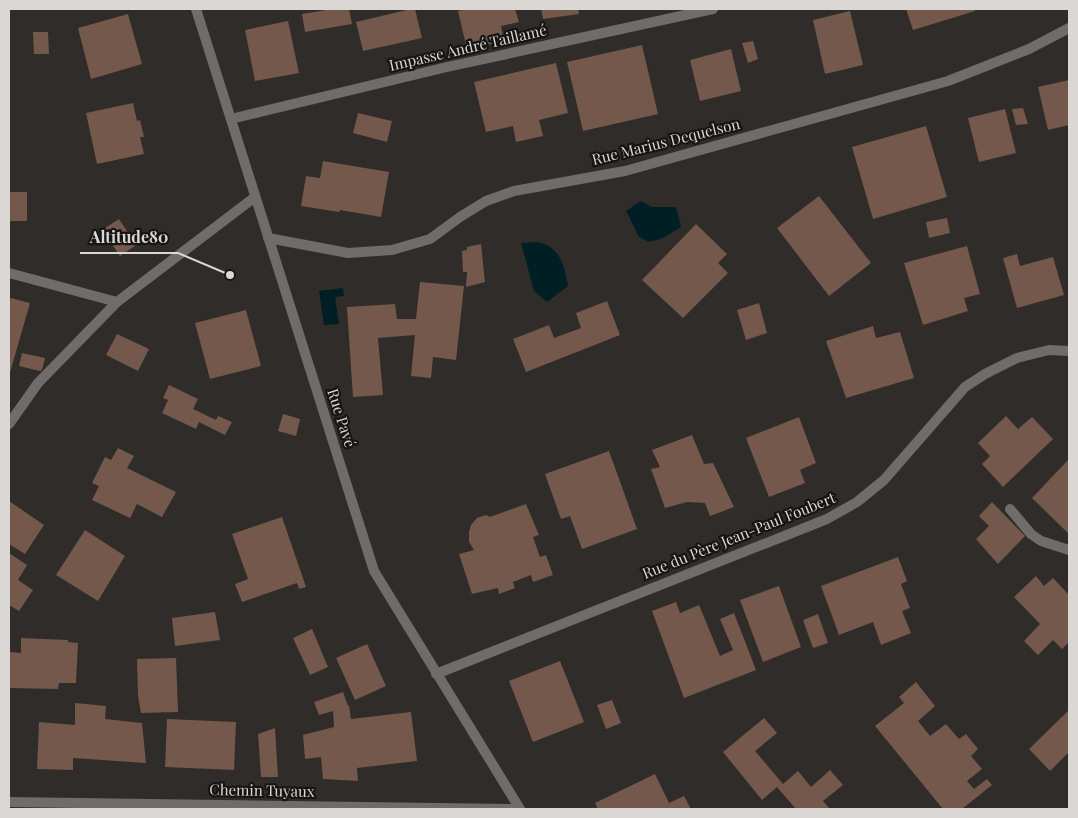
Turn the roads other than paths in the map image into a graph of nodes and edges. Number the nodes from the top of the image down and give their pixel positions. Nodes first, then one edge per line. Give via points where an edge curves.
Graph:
1 (196, 9) edge
2 (713, 9) edge
3 (1069, 28) edge
4 (231, 119) junction
5 (256, 197) junction
6 (268, 238) junction
7 (9, 274) edge
8 (117, 302) junction
9 (1069, 351) edge
10 (9, 424) edge
11 (1010, 509) dead end
12 (1069, 550) edge
13 (436, 674) junction
14 (9, 802) edge
15 (514, 809) edge
16 (520, 809) edge

1 - 4 street, Rue Pavé
2 - 4 street, Impasse André Taillamé via 447,67
3 - 6 street, Rue Marius Dequelson via 1030,49 948,81 625,170 514,191 486,201 430,239 392,250 348,252
4 - 5 street, Rue Pavé
5 - 6 street, Rue Pavé
5 - 8 street
6 - 13 street, Rue Pavé via 374,571
7 - 8 street
8 - 10 street via 38,382
9 - 13 street, Rue du Père Jean-Paul Foubert via 1049,350 1017,358 965,387 884,480 857,502 827,519
11 - 12 street via 1041,541
13 - 16 street, Rue Pavé
14 - 15 street, Chemin Tuyaux

